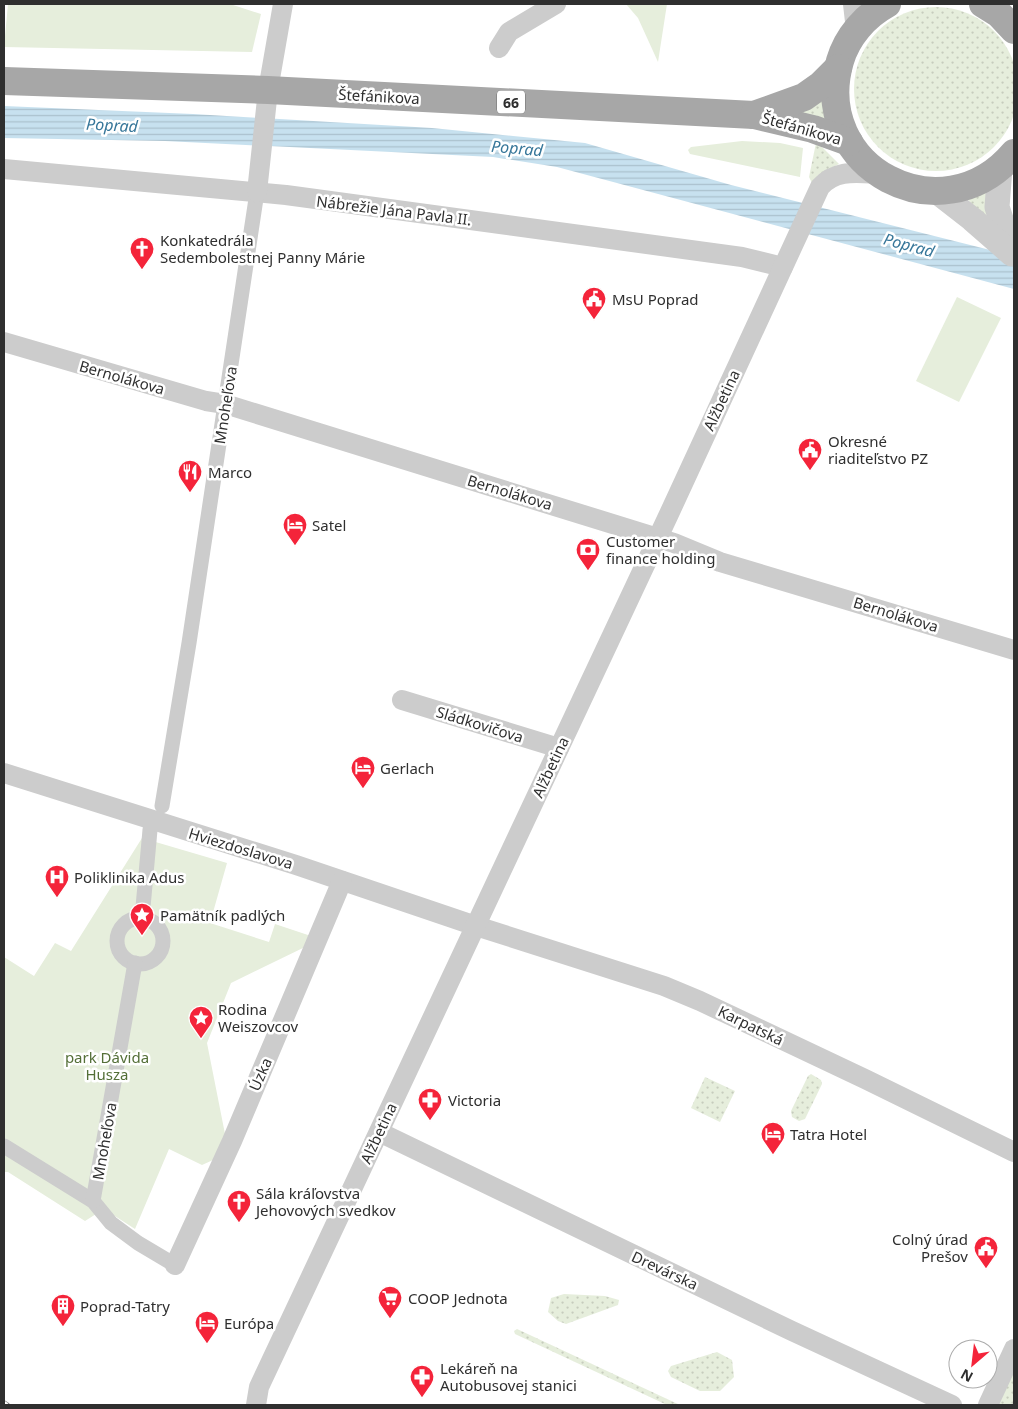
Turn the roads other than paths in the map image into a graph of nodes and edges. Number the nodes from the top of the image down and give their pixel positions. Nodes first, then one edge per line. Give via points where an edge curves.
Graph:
1 (283, 4) edge
2 (556, 4) edge
3 (853, 4) edge
4 (887, 4) edge
5 (984, 4) edge
6 (856, 30) junction
7 (1014, 30) edge
8 (499, 48) dead end
9 (838, 68) junction
10 (4, 81) edge
11 (267, 100) junction
12 (754, 115) junction
13 (849, 142) junction
14 (1007, 161) edge
15 (4, 169) edge
16 (879, 174) junction
17 (936, 191) junction
18 (256, 192) junction
19 (1013, 255) edge
20 (782, 267) junction
21 (4, 342) edge
22 (225, 404) junction
23 (657, 537) junction
24 (1014, 650) edge
25 (402, 700) dead end
26 (559, 748) junction
27 (4, 773) edge
28 (162, 806) dead end
29 (150, 830) dead end
30 (342, 881) junction
31 (142, 918) junction
32 (476, 926) junction
33 (135, 963) junction
34 (378, 1132) junction
35 (4, 1146) edge
36 (1014, 1152) edge
37 (93, 1201) junction
38 (175, 1265) joint
39 (1014, 1349) edge
40 (256, 1405) edge
41 (952, 1405) edge
42 (988, 1405) edge

1 - 11 street, Mnoheľova
2 - 8 street via 509,32
3 - 6 street
4 - 6 main road, 66
5 - 7 main road
6 - 9 main road, 66
9 - 12 main road, Štefánikova / 66 via 804,97
9 - 13 main road, 66 via 836,105
10 - 11 main road, Štefánikova / 66
11 - 12 main road, Štefánikova / 66
11 - 18 street, Mnoheľova
12 - 13 main road, Štefánikova / 66 via 813,128
13 - 16 main road, 66
14 - 17 main road, 66 via 980,181 959,189
14 - 19 street via 997,207
15 - 18 street, Nábrežie Jána Pavla II.
16 - 17 main road, 66 via 906,187
16 - 20 street, Alžbetina via 847,173 828,178 820,187
17 - 19 street
18 - 20 street, Nábrežie Jána Pavla II. via 742,257
18 - 22 street, Mnoheľova
20 - 23 street, Alžbetina
21 - 22 street, Bernolákova
22 - 23 street, Bernolákova
22 - 28 street, Mnoheľova
23 - 24 street, Bernolákova via 720,562
23 - 26 street, Alžbetina
25 - 26 street, Sládkovičova
26 - 32 street, Alžbetina
27 - 30 street, Hviezdoslavova
29 - 31 street
30 - 32 street, Hviezdoslavova
30 - 38 street, Úzka via 232,1141
31 - 33 street via 129,921 118,937 119,951 128,961
31 - 33 street via 157,926 162,944 150,962
32 - 34 street, Alžbetina
32 - 36 street, Karpatská via 673,990
33 - 37 street, Mnoheľova
34 - 40 street, Alžbetina via 259,1387
34 - 41 street, Drevárska
35 - 37 street
37 - 38 street via 111,1222
39 - 42 street

